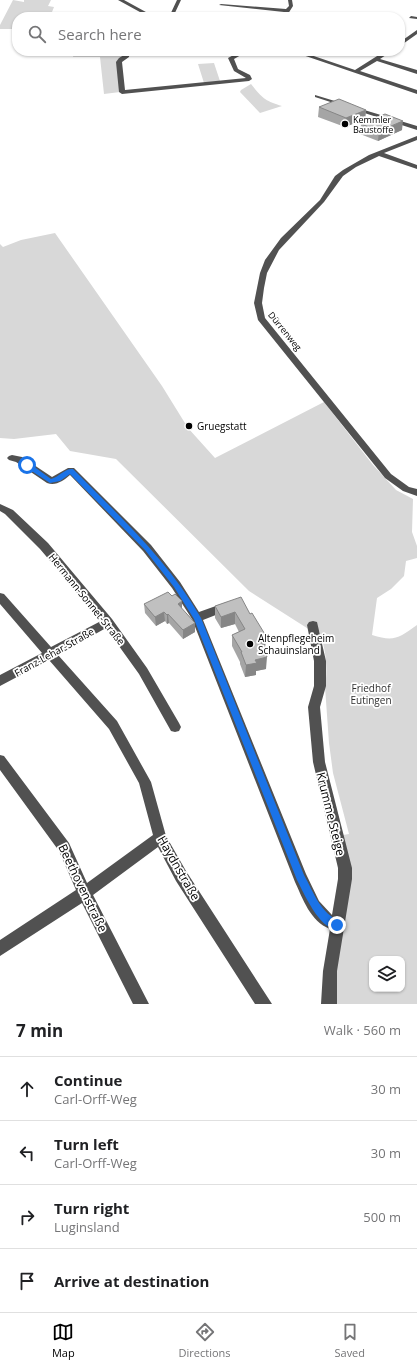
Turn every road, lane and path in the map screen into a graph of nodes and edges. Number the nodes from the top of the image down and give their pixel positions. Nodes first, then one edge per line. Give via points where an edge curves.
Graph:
1 (120, 0) edge
2 (179, 0) edge
3 (290, 0) edge
4 (221, 5) dead end
5 (288, 11) joint
6 (143, 12) edge
7 (173, 12) edge
8 (411, 17) dead end
9 (417, 18) edge
10 (417, 32) edge
11 (405, 40) edge
12 (126, 56) edge
13 (235, 56) edge
14 (309, 56) edge
15 (382, 56) edge
16 (376, 60) junction
17 (355, 72) junction
18 (417, 72) edge
19 (417, 92) edge
20 (317, 96) dead end
21 (417, 128) edge
22 (417, 138) edge
23 (380, 154) junction
24 (417, 167) edge
25 (12, 458) dead end
26 (417, 493) edge
27 (0, 506) edge
28 (0, 597) edge
29 (234, 603) edge
30 (197, 618) junction
31 (108, 622) junction
32 (313, 625) dead end
33 (50, 655) junction
34 (0, 681) edge
35 (175, 727) dead end
36 (0, 760) edge
37 (160, 838) junction
38 (84, 893) junction
39 (337, 925) junction
40 (0, 949) edge
41 (141, 1004) edge
42 (264, 1004) edge
43 (329, 1004) edge

1 - 6 street
2 - 7 street
3 - 5 street via 291,6
4 - 5 street
8 - 9 street
10 - 11 street
12 - 13 street via 119,62 122,92 250,78 236,70 231,58
14 - 17 street
15 - 16 street
16 - 17 street
16 - 18 street
17 - 19 street
20 - 21 street
22 - 23 street, Dürrenweg
23 - 24 street
23 - 26 street, Dürrenweg via 355,164 335,179 323,200 277,246 262,275 257,303 261,318 388,476 406,489
25 - 30 street via 19,459 50,481 57,480 71,470 147,548 176,585
27 - 31 street, Hermann-Sonnet-Straße via 44,546
28 - 33 street, Haydnstraße
29 - 30 street
30 - 39 street via 300,877 321,916
31 - 33 street, Franz-Lehar-Straße
31 - 35 street, Hermann-Sonnet-Straße via 143,671
32 - 39 street, Krumme Steige via 320,661 320,686 314,707 319,762 345,879
33 - 34 street, Franz-Lehar-Straße
33 - 37 street, Haydnstraße via 113,725 145,782
36 - 38 street, Beethovenstraße via 64,847
37 - 38 street
37 - 42 street, Haydnstraße via 181,876
38 - 40 street
38 - 41 street, Beethovenstraße
39 - 43 street, Krumme Steige via 330,972

